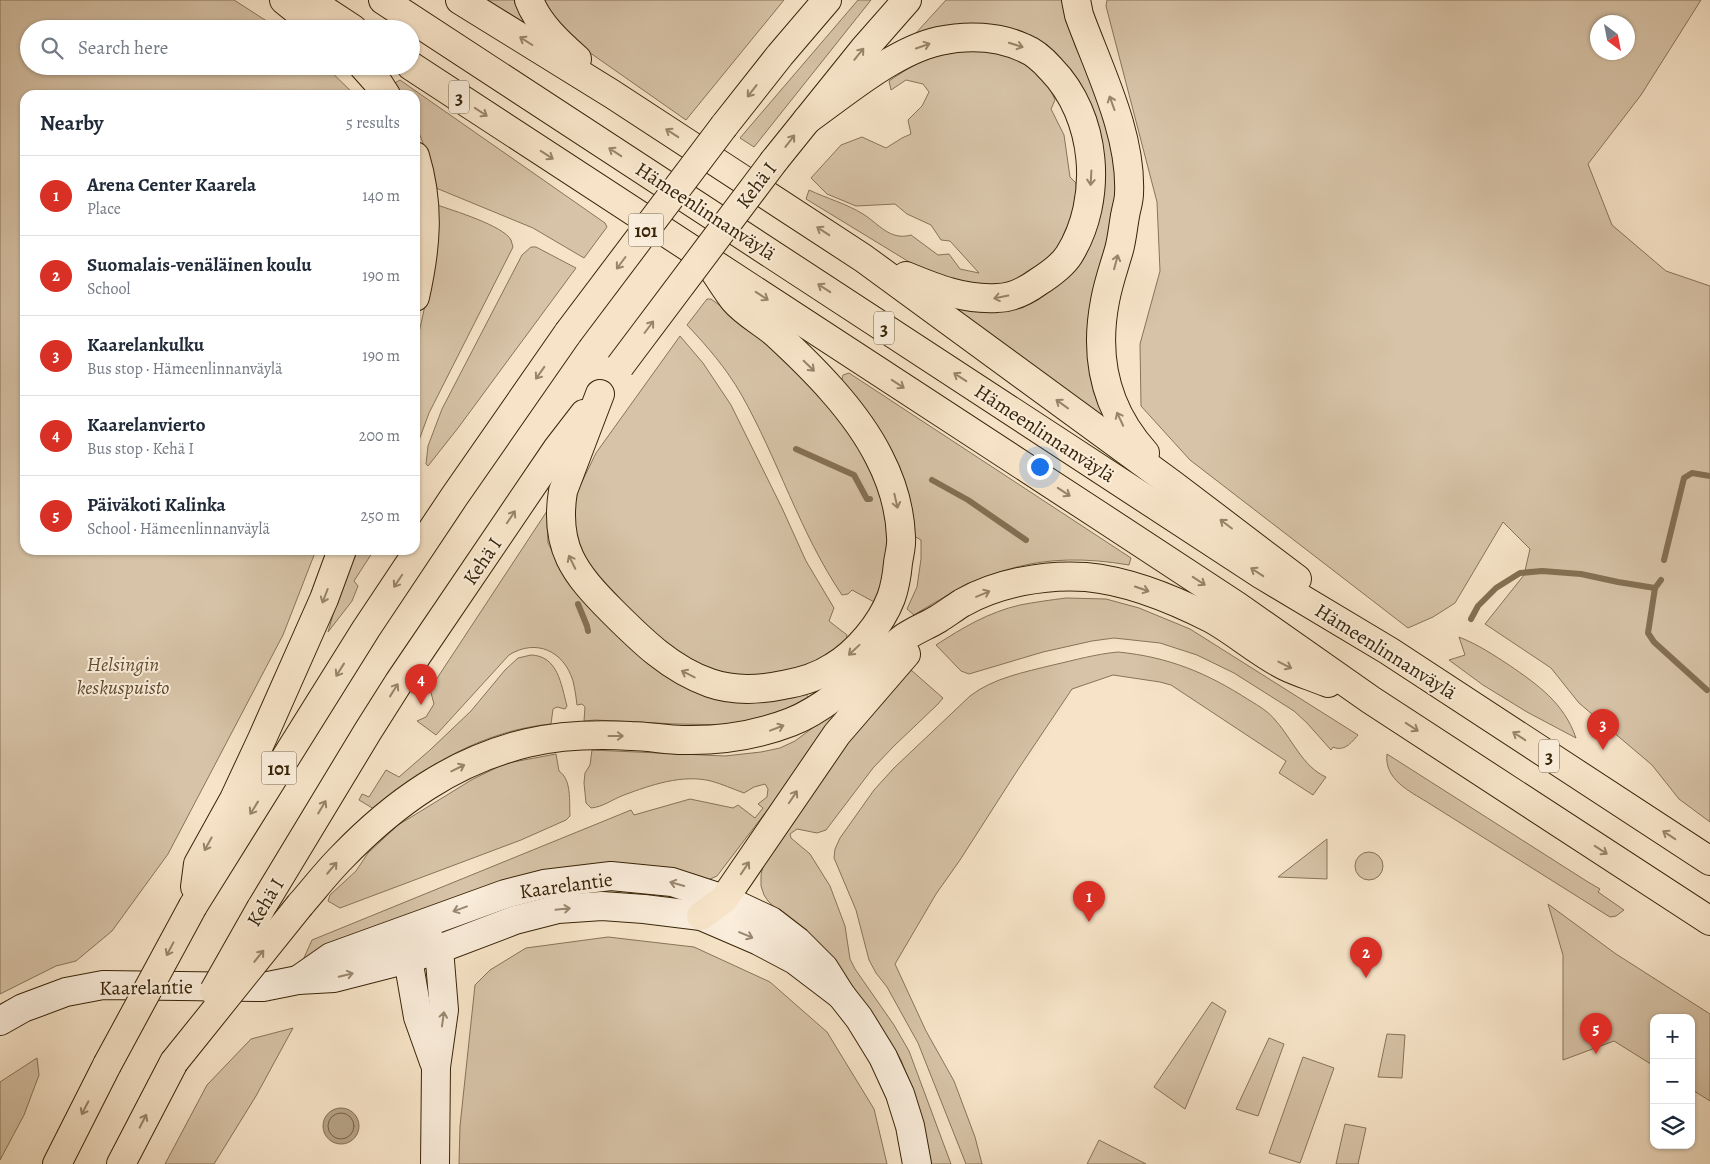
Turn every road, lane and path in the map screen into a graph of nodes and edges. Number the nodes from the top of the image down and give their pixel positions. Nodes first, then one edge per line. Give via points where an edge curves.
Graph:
1 (284, 0) edge
2 (310, 0) edge
3 (383, 0) edge
4 (460, 0) edge
5 (529, 0) edge
6 (808, 0) edge
7 (827, 0) edge
8 (907, 0) edge
9 (1076, 0) edge
10 (310, 20) edge
11 (340, 20) edge
12 (414, 20) edge
13 (420, 24) edge
14 (780, 55) junction
15 (420, 72) edge
16 (371, 75) edge
17 (383, 90) edge
18 (612, 94) junction
19 (807, 120) junction
20 (420, 172) edge
21 (863, 258) junction
22 (706, 260) junction
23 (420, 275) edge
24 (600, 394) junction
25 (1172, 484) junction
26 (420, 548) edge
27 (340, 555) edge
28 (415, 555) edge
29 (940, 618) junction
30 (1389, 651) junction
31 (1371, 700) junction
32 (1710, 861) edge
33 (724, 899) junction
34 (193, 906) junction
35 (701, 916) junction
36 (1710, 921) edge
37 (414, 926) junction
38 (439, 949) junction
39 (408, 959) junction
40 (298, 980) junction
41 (841, 995) junction
42 (0, 1021) edge
43 (174, 1062) junction
44 (436, 1067) junction
45 (57, 1164) edge
46 (121, 1164) edge
47 (435, 1164) edge
48 (917, 1164) edge

1 - 10 highway
2 - 11 highway
12 -> 3 highway, Hämeenlinnanväylä / 3
18 -> 4 highway
5 - 18 highway via 543,24 562,46
6 - 14 highway
7 - 14 highway, 101
19 -> 8 highway, Kehä I
25 -> 9 highway via 1126,432 1103,375 1100,345 1105,301 1120,247 1129,194 1127,162 1122,133
30 -> 13 highway, Hämeenlinnanväylä / 3 via 1254,569
14 -> 26 highway, 101, bridge via 568,333
15 -> 22 highway, Hämeenlinnanväylä / 3
16 - 17 highway
21 -> 18 highway
19 -> 21 highway via 912,50 938,41 969,37 1000,40 1026,48 1060,78 1082,119 1092,175 1088,207 1068,256 1050,275 1026,290 999,298 978,298 936,289
24 -> 19 highway, Kehä I, bridge
20 - 23 highway via 425,221
25 -> 21 highway
22 -> 24 highway via 735,301 781,339 856,418 893,488 901,539 897,575 891,597 868,636 834,667 813,678 774,687 734,689 712,684 668,663 629,628 581,578 560,528 563,491
22 -> 31 highway, Hämeenlinnanväylä / 3 via 1237,606
43 -> 24 highway, Kehä I, bridge via 261,908 399,682 557,449
30 -> 25 highway
27 -> 34 highway via 324,599 234,799 198,864
28 -> 34 highway, 101, bridge
29 -> 31 highway via 964,602 1021,582 1076,577 1112,581 1171,600 1212,620 1284,665
33 -> 29 highway via 837,734
43 -> 29 highway, bridge via 340,858 412,794 482,757 528,743 574,736 682,740 730,738 766,732 798,720 836,696 906,637
32 -> 30 highway, Hämeenlinnanväylä / 3
31 -> 36 highway, Hämeenlinnanväylä / 3
33 - 35 highway
33 -> 37 main road, Kaarelantie via 672,882 603,876 544,884 505,894
33 - 41 main road, Kaarelantie via 771,921 797,941 824,968
34 -> 45 highway, 101, bridge
38 -> 35 main road, Kaarelantie via 516,920 558,909 602,906
35 -> 41 main road, Kaarelantie via 795,960
37 - 38 main road
37 - 39 main road
37 - 40 main road, Kaarelantie via 331,957
38 - 39 main road, Kaarelantie
44 -> 38 main road via 444,1010
40 -> 39 main road, Kaarelantie via 334,978
39 - 44 main road via 418,1017
40 - 42 main road, Kaarelantie via 263,987 103,985 66,992 23,1008
41 - 48 main road, Kaarelantie via 883,1057 900,1094
46 -> 43 highway, Kehä I
44 - 47 main road

